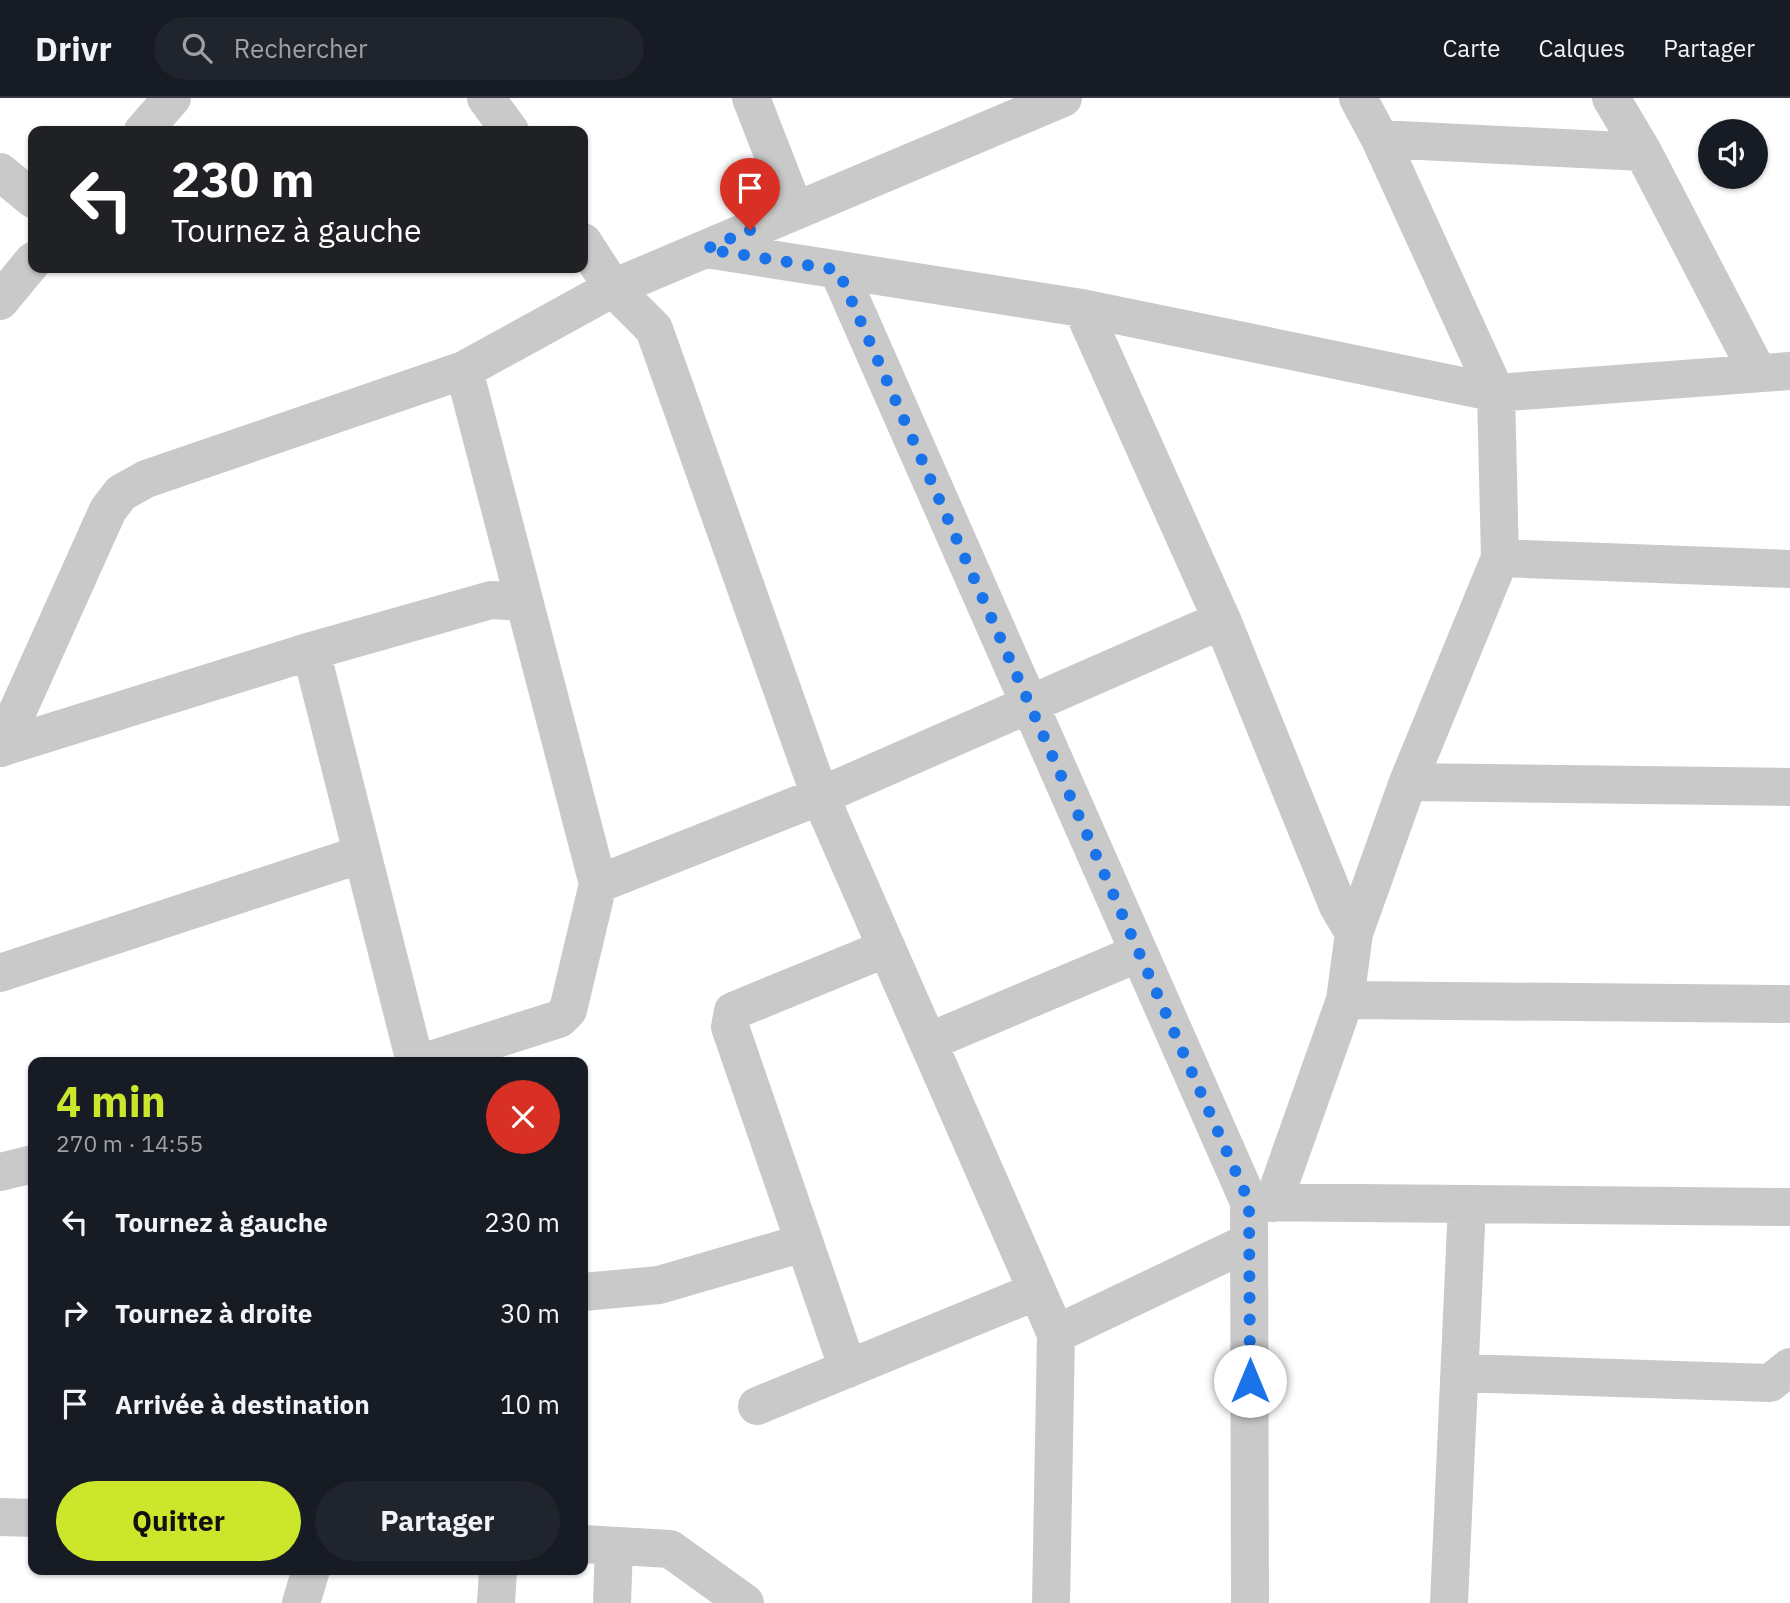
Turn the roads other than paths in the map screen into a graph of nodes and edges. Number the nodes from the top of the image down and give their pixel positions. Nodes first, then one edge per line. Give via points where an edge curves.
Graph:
1 (172, 98) edge
2 (486, 98) edge
3 (751, 98) edge
4 (1063, 98) edge
5 (1359, 98) edge
6 (1611, 98) edge
7 (148, 126) edge
8 (506, 126) edge
9 (1380, 139) junction
10 (1643, 152) junction
11 (0, 172) edge
12 (28, 196) edge
13 (794, 211) junction
14 (706, 249) junction
15 (588, 250) edge
16 (28, 267) edge
17 (838, 270) junction
18 (613, 288) junction
19 (0, 300) edge
20 (1083, 308) junction
21 (464, 370) junction
22 (1774, 372) edge
23 (1496, 393) junction
24 (1500, 558) junction
25 (1790, 569) edge
26 (524, 602) junction
27 (1222, 620) junction
28 (311, 651) junction
29 (1028, 705) junction
30 (0, 748) edge
31 (1408, 782) junction
32 (1790, 787) edge
33 (820, 796) junction
34 (362, 855) junction
35 (598, 884) junction
36 (1354, 933) junction
37 (887, 948) junction
38 (1139, 953) junction
39 (0, 973) edge
40 (1345, 1000) junction
41 (1790, 1004) edge
42 (928, 1042) junction
43 (414, 1057) edge
44 (440, 1057) edge
45 (28, 1165) edge
46 (0, 1172) edge
47 (1261, 1202) junction
48 (1467, 1204) junction
49 (1790, 1207) edge
50 (1249, 1242) junction
51 (803, 1243) junction
52 (1037, 1291) junction
53 (588, 1292) edge
54 (1056, 1334) junction
55 (1790, 1367) edge
56 (848, 1369) junction
57 (1460, 1373) junction
58 (757, 1406) dead end
59 (0, 1517) edge
60 (28, 1518) edge
61 (598, 1545) edge
62 (309, 1575) edge
63 (498, 1575) edge
64 (301, 1603) edge
65 (496, 1603) edge
66 (612, 1603) edge
67 (745, 1603) edge
68 (1051, 1603) edge
69 (1250, 1603) edge
70 (1449, 1603) edge

1 - 7 street
2 - 8 street
3 - 13 street
4 - 13 street
5 - 9 street
6 - 10 street
9 - 10 street
9 - 23 street
10 - 22 street
11 - 12 street
13 - 14 street
14 - 17 street
14 - 18 street
15 - 18 street
16 - 19 street
17 - 20 street
17 - 29 street
18 - 21 street
18 - 33 street via 654,329
20 - 23 street
20 - 27 street
21 - 26 street
21 - 30 street via 146,479 121,493 108,510
22 - 23 street
23 - 24 street
24 - 25 street
24 - 31 street
26 - 28 street via 492,600
26 - 35 street
27 - 29 street
27 - 36 street via 1338,906
28 - 30 street
28 - 34 street
29 - 33 street
29 - 38 street
31 - 32 street
31 - 36 street
33 - 35 street
33 - 37 street
34 - 39 street
34 - 43 street
35 - 44 street via 568,1010 559,1019
36 - 40 street
37 - 42 street
37 - 51 street via 733,1011 730,1027 737,1052
38 - 42 street
38 - 47 street
40 - 41 street
40 - 47 street
42 - 52 street
45 - 46 street
47 - 48 street
47 - 50 street
48 - 49 street
48 - 57 street
50 - 54 street
50 - 69 street
51 - 53 street via 659,1285
51 - 56 street
52 - 54 street
52 - 56 street
54 - 68 street
55 - 57 street via 1770,1382
56 - 58 street
57 - 70 street
59 - 60 street
61 - 66 street
61 - 67 street via 670,1549
62 - 64 street
63 - 65 street

